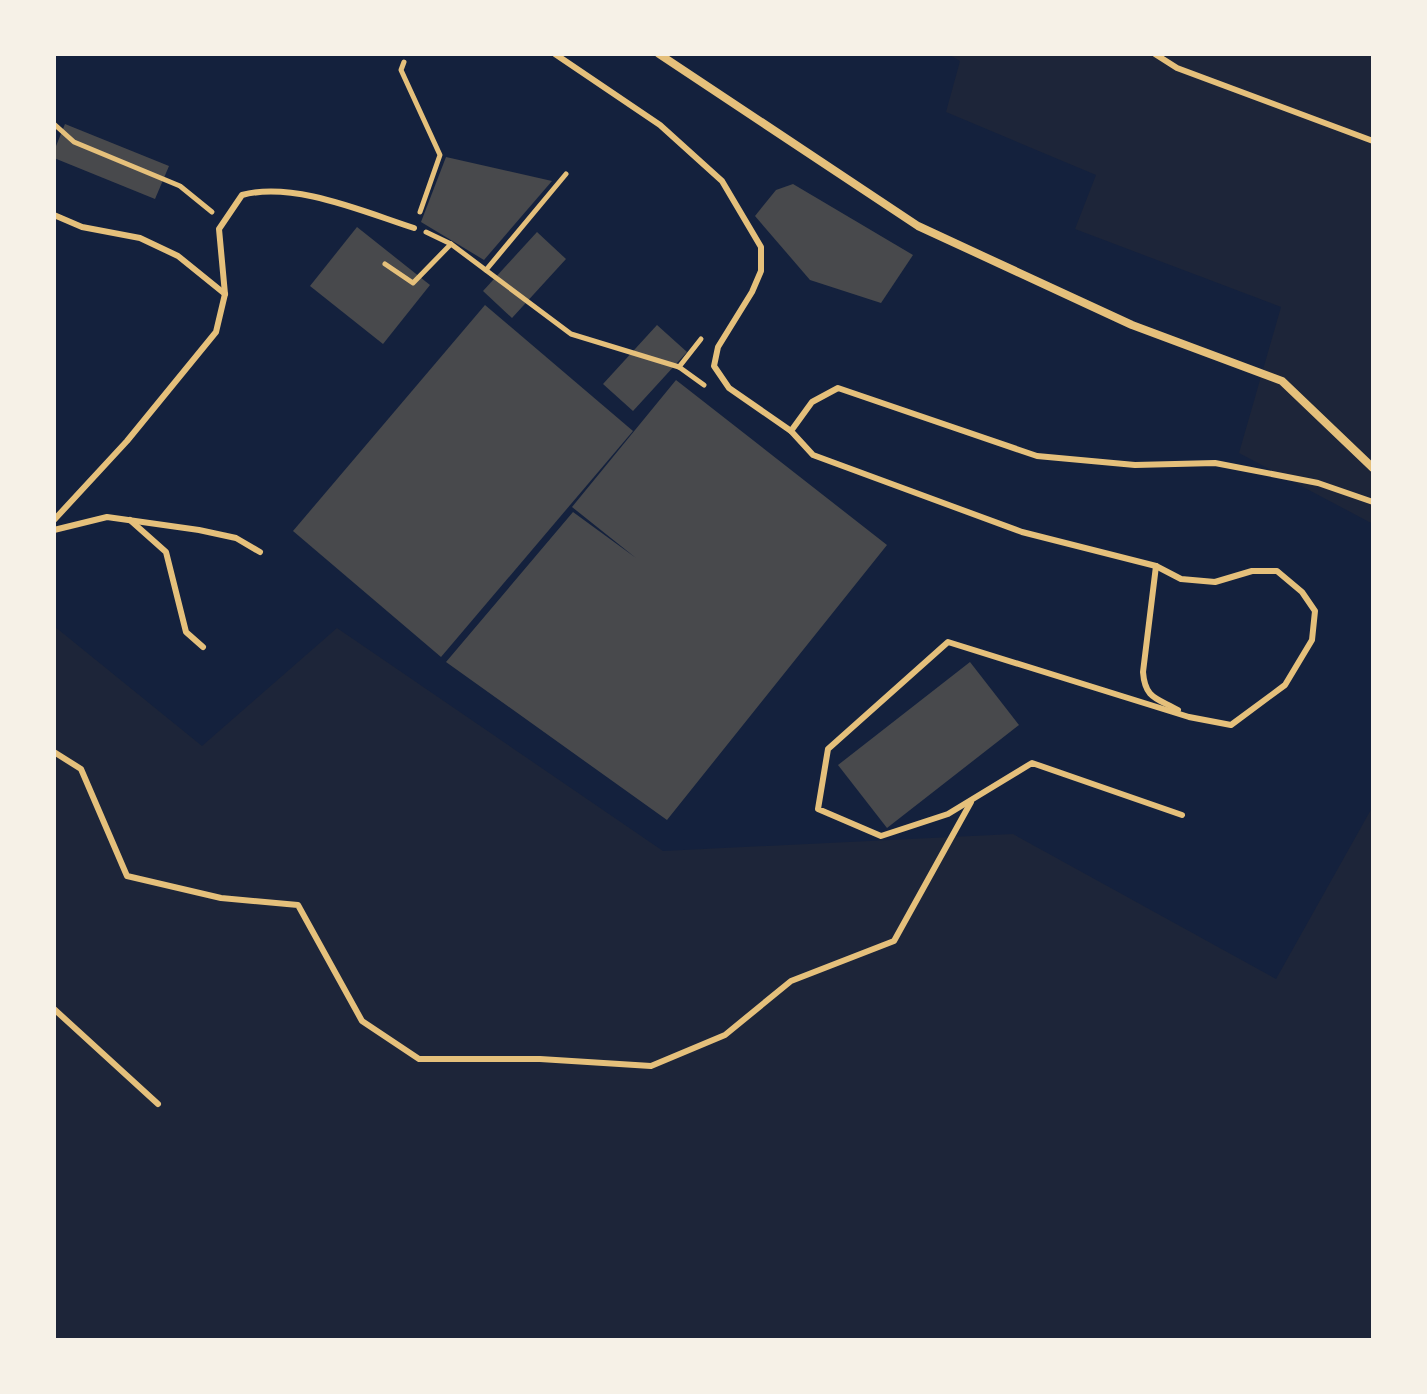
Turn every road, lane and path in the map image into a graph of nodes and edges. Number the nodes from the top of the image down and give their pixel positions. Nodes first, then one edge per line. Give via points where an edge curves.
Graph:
1 (555, 54) edge
2 (659, 54) edge
3 (1155, 54) edge
4 (404, 62) dead end
5 (54, 124) edge
6 (1373, 141) edge
7 (566, 174) dead end
8 (54, 215) edge
9 (223, 222) junction
10 (414, 228) junction
11 (451, 244) junction
12 (385, 264) dead end
13 (486, 270) junction
14 (225, 294) junction
15 (713, 392) dead end
16 (791, 431) junction
17 (1373, 468) edge
18 (1373, 502) edge
19 (54, 520) edge
20 (130, 520) junction
21 (54, 530) edge
22 (260, 552) dead end
23 (1156, 566) junction
24 (203, 647) dead end
25 (1189, 717) junction
26 (54, 752) edge
27 (973, 799) junction
28 (1182, 815) dead end
29 (54, 1009) edge
30 (158, 1104) dead end

1 - 16 lane via 660,125 722,181 761,247 761,271 718,347 714,366 729,388
2 - 17 street via 918,226 1132,325 1282,381
3 - 6 lane via 1177,68
4 - 10 path via 401,70 440,155
5 - 9 path via 74,142 180,186
7 - 13 path
8 - 14 lane via 82,227 140,238 178,256
9 - 10 lane via 242,195 261,190 326,200
9 - 14 lane via 219,229
10 - 11 path
11 - 12 path via 413,283
11 - 13 path
13 - 15 path via 571,334 679,367
14 - 19 lane via 216,332
16 - 18 lane via 812,402 838,388 1037,456 1135,465 1215,463 1318,483
16 - 23 lane via 813,455 1022,532
20 - 21 lane via 107,517
20 - 22 lane via 236,538
20 - 24 lane via 166,552 186,632
23 - 25 lane via 1144,688
23 - 25 lane via 1181,579 1215,582 1252,571 1277,571 1315,611 1312,640 1285,685 1231,725
25 - 27 lane via 948,642 828,749 818,809 881,836 948,814
26 - 27 lane via 81,769 127,876 221,898 298,905 362,1021 419,1059 651,1066 725,1035 791,981 894,941
27 - 28 lane via 1032,763
29 - 30 lane

